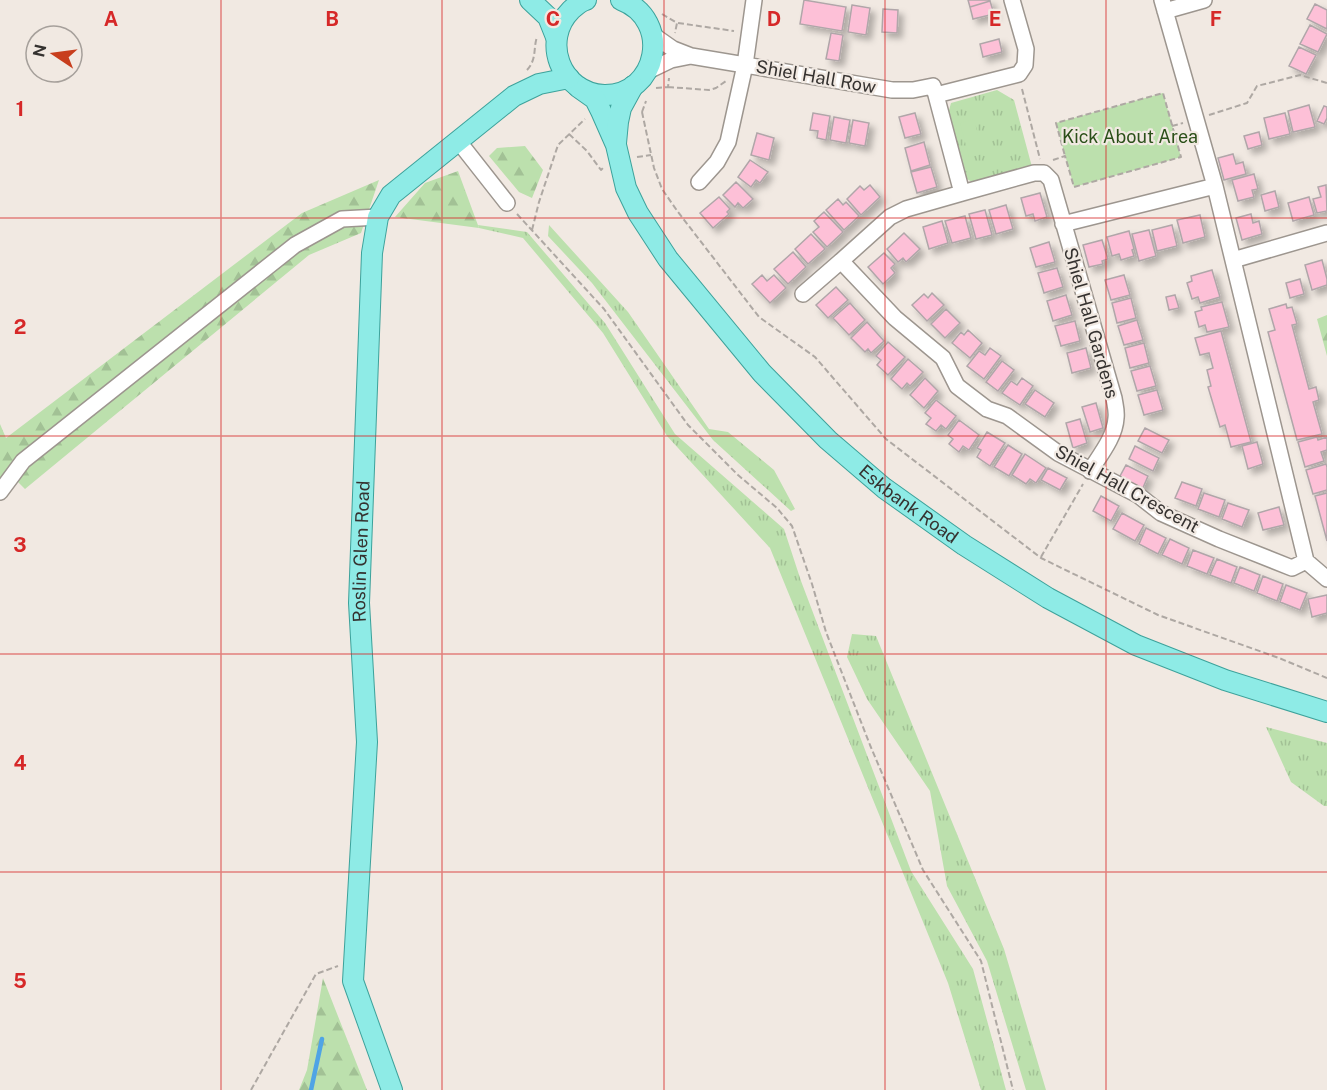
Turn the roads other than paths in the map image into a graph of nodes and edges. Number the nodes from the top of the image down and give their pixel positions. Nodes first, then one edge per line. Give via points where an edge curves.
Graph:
1 (530, 0) edge
2 (621, 0) edge
3 (754, 0) edge
4 (1012, 0) edge
5 (1204, 0) edge
6 (578, 1) edge
7 (1163, 5) edge
8 (653, 35) junction
9 (557, 46) junction
10 (691, 56) junction
11 (744, 73) junction
12 (532, 79) junction
13 (639, 79) junction
14 (574, 82) junction
15 (936, 95) junction
16 (459, 142) junction
17 (616, 146) junction
18 (699, 182) dead end
19 (1215, 186) junction
20 (962, 193) junction
21 (507, 203) road end
22 (378, 217) junction
23 (1063, 224) junction
24 (1327, 233) edge
25 (1233, 260) junction
26 (841, 261) junction
27 (803, 294) dead end
28 (1090, 471) junction
29 (0, 492) edge
30 (1306, 561) junction
31 (1327, 579) edge
32 (1327, 712) edge
33 (392, 1090) edge

1 - 9 main road, Eskbank Road via 548,17
2 - 8 main road via 632,4 645,17
3 - 11 street
4 - 15 street via 1026,49 1025,65 1018,74
5 - 7 street
6 - 9 main road via 566,16
7 - 19 street
8 - 10 street
8 - 13 main road, Eskbank Road via 653,54
9 - 12 main road, Roslin Glen Road via 551,71
9 - 14 main road, Eskbank Road via 561,67
10 - 11 street
10 - 13 street via 671,60
11 - 15 street, Shiel Hall Row via 892,90 933,86
11 - 18 street, Shiel Hall Row via 728,142
12 - 14 main road, Roslin Glen Road
12 - 16 main road, Roslin Glen Road
13 - 14 main road via 619,92 604,95 591,93
13 - 17 main road, Eskbank Road via 621,108
14 - 17 main road, Eskbank Road via 595,99
15 - 20 street
16 - 21 street
16 - 22 main road, Roslin Glen Road via 391,195
17 - 32 main road, Eskbank Road via 638,213 668,259 762,373 828,440 884,488 1048,598 1136,645 1225,680
19 - 23 street
19 - 25 street
20 - 23 street, Shiel Hall Gardens via 1043,168 1051,180
20 - 26 street via 890,217
22 - 29 street via 342,219 295,245 23,461
22 - 33 main road, Roslin Glen Road via 372,253 360,592 367,742 353,981
23 - 28 street, Shiel Hall Gardens via 1117,415 1110,439
24 - 25 street
25 - 30 street
26 - 27 street
26 - 28 street, Shiel Hall Crescent via 895,318 943,358 957,386 987,409 1007,416
28 - 30 street, Shiel Hall Crescent via 1138,495 1161,513 1219,539 1292,568
30 - 31 street

